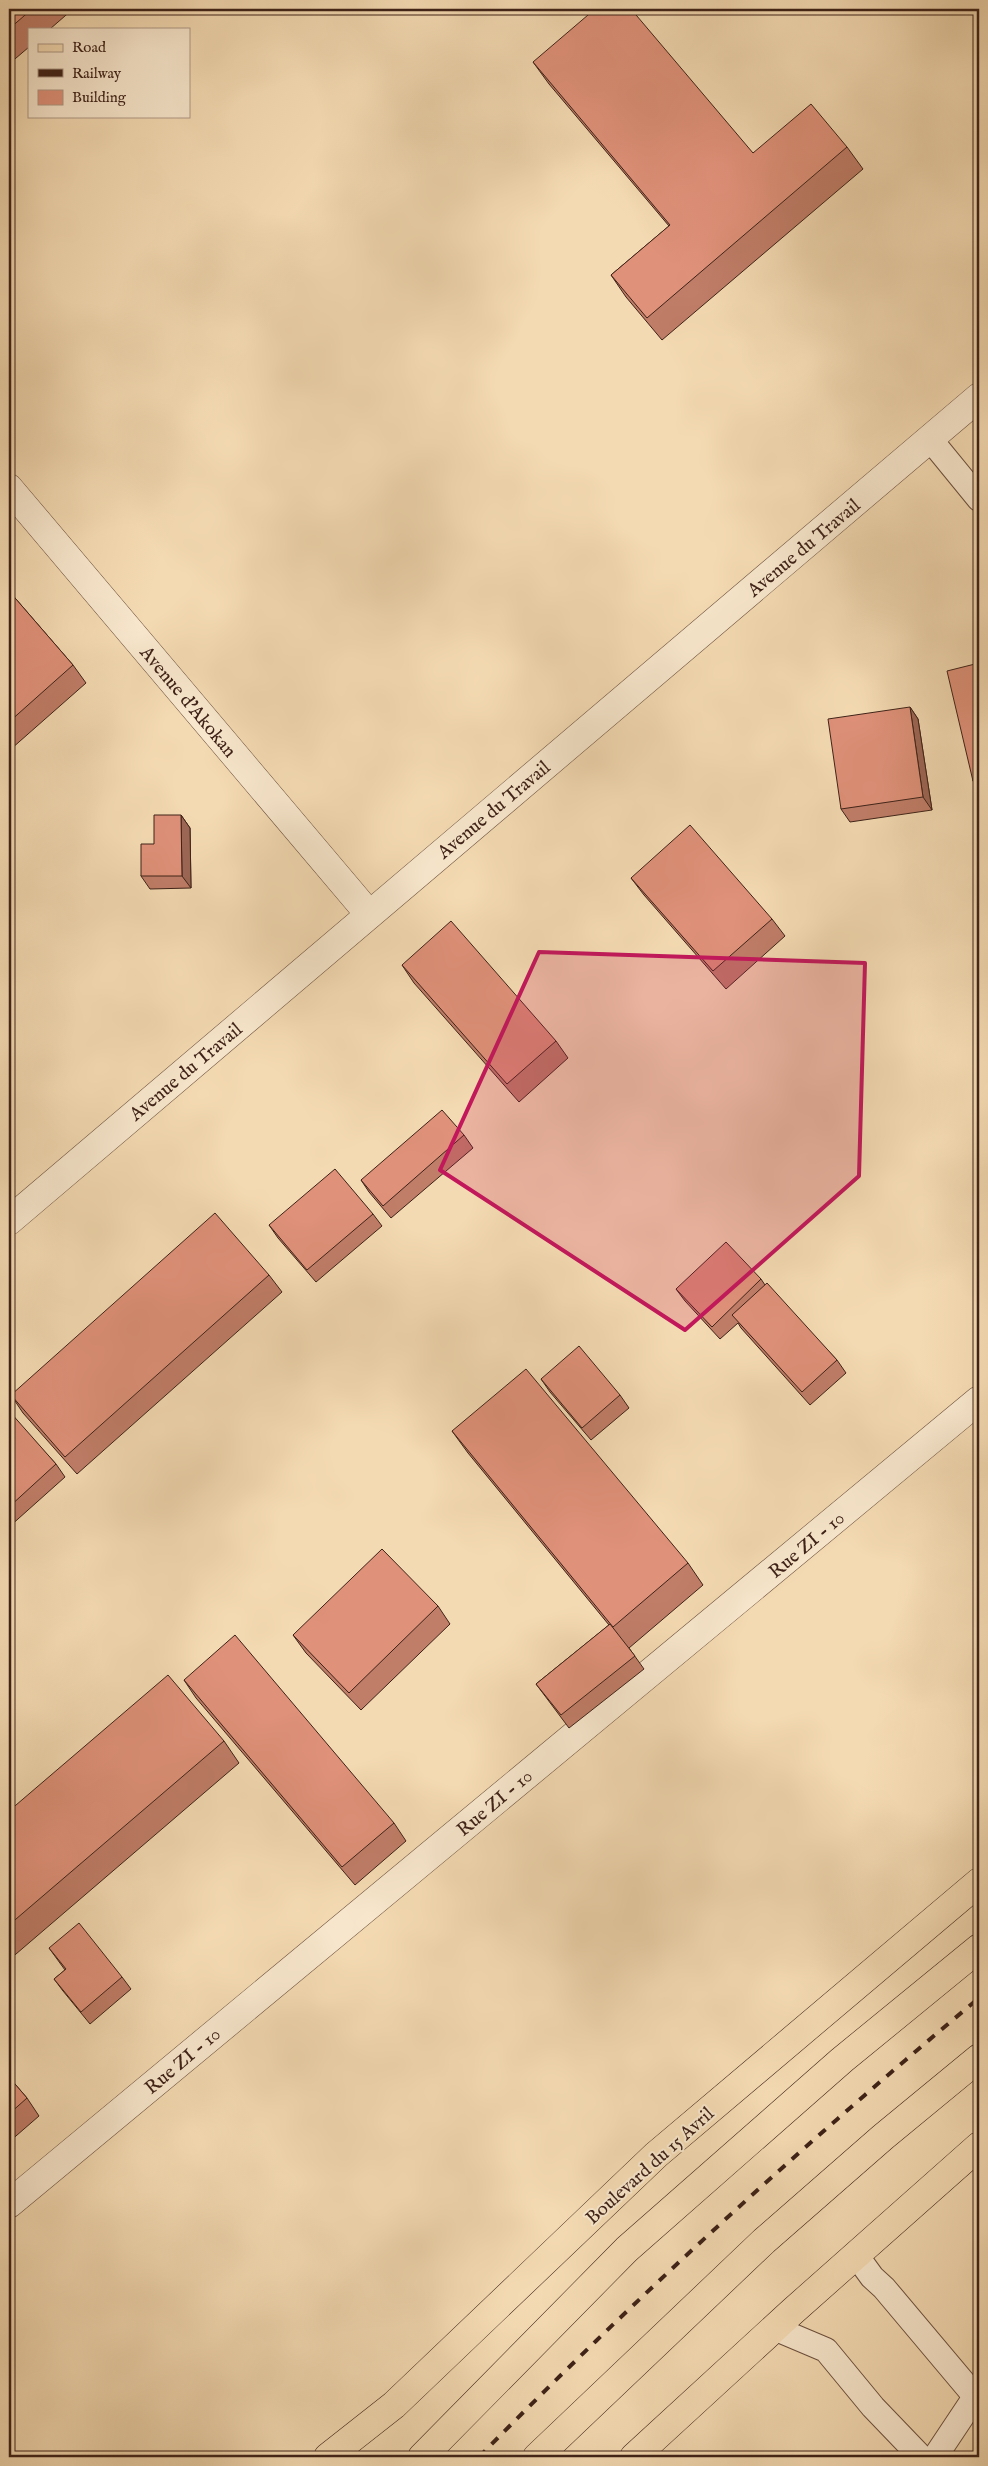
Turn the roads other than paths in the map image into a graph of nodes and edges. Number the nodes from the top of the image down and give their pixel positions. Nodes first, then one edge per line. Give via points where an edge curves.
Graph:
1 (979, 397) edge
2 (930, 439) junction
3 (9, 488) edge
4 (979, 499) edge
5 (369, 914) junction
6 (9, 1221) edge
7 (979, 1400) edge
8 (979, 1882) edge
9 (979, 1948) edge
10 (979, 2058) edge
11 (979, 2146) edge
12 (9, 2204) edge
13 (856, 2255) junction
14 (774, 2328) junction
15 (977, 2399) edge
16 (328, 2457) edge
17 (422, 2457) edge
18 (537, 2457) edge
19 (634, 2457) edge
20 (921, 2457) edge
21 (935, 2457) edge

1 - 2 street, Avenue du Travail
2 - 4 lane
2 - 5 street, Avenue du Travail
3 - 5 street, Avenue d'Akokan
5 - 6 street, Avenue du Travail
7 - 12 street, Rue ZI - 10
8 - 16 main road, Boulevard du 15 Avril via 656,2156 394,2405
9 - 17 main road via 842,2060 627,2250
10 - 18 main road via 764,2241
11 - 13 main road
13 - 14 main road
13 - 15 lane
14 - 19 main road
14 - 20 lane via 826,2350 873,2408
15 - 21 lane

